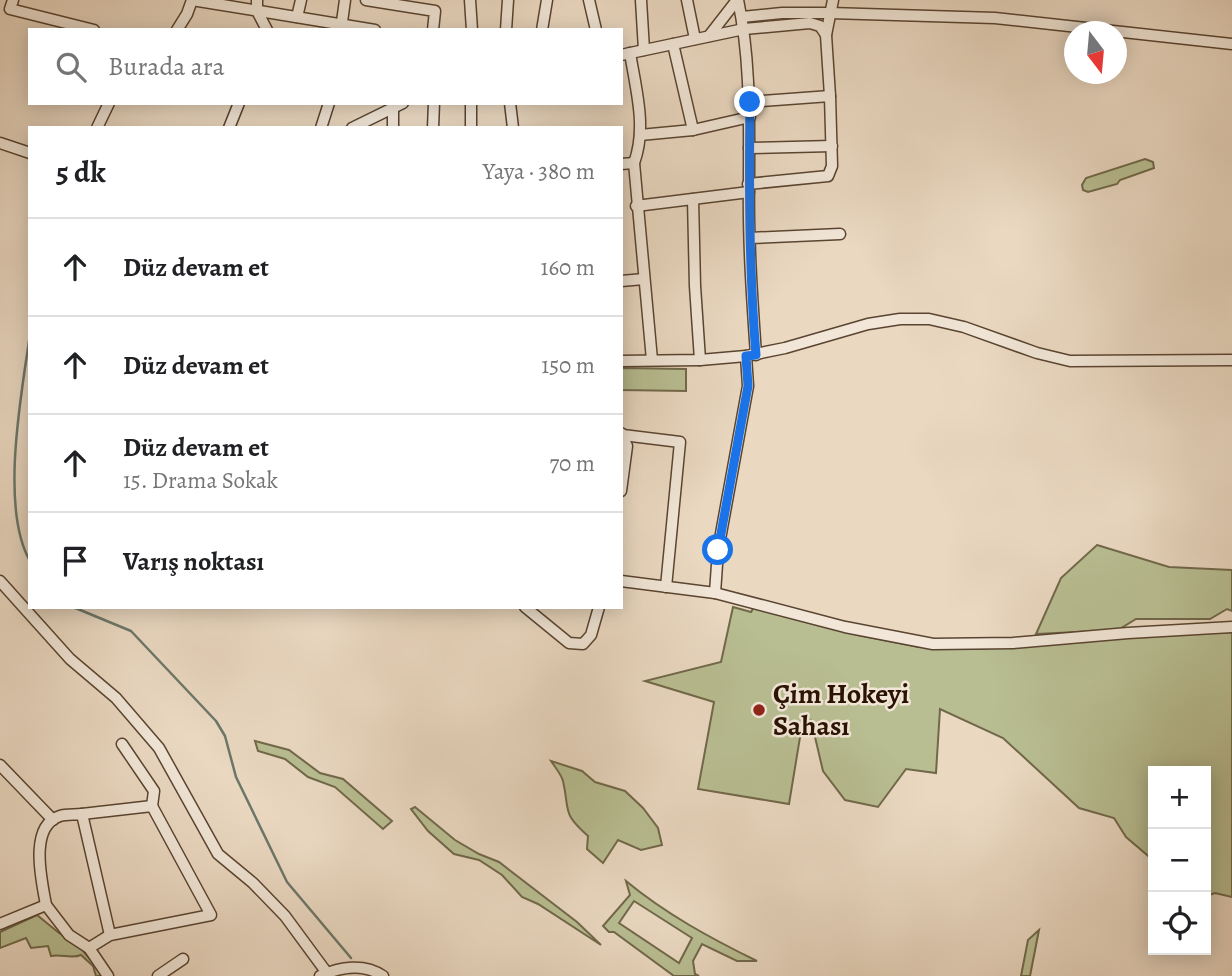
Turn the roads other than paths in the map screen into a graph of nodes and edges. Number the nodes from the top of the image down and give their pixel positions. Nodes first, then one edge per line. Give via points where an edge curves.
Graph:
1 (13, 0) edge
2 (301, 0) edge
3 (345, 0) edge
4 (366, 0) edge
5 (470, 0) edge
6 (508, 0) edge
7 (547, 0) edge
8 (589, 0) edge
9 (641, 0) edge
10 (687, 0) edge
11 (738, 0) edge
12 (833, 0) edge
13 (257, 6) edge
14 (830, 13) junction
15 (297, 17) junction
16 (742, 17) junction
17 (341, 27) edge
18 (86, 28) edge
19 (178, 28) edge
20 (266, 28) edge
21 (433, 28) edge
22 (472, 28) edge
23 (506, 28) edge
24 (542, 28) edge
25 (596, 28) edge
26 (744, 29) junction
27 (826, 35) junction
28 (709, 36) junction
29 (695, 39) junction
30 (673, 44) junction
31 (1232, 44) edge
32 (644, 50) junction
33 (626, 54) edge
34 (830, 96) junction
35 (750, 102) junction
36 (108, 105) edge
37 (238, 105) edge
38 (328, 105) edge
39 (397, 105) edge
40 (434, 105) edge
41 (471, 105) edge
42 (510, 105) edge
43 (750, 117) junction
44 (98, 126) edge
45 (230, 126) edge
46 (322, 126) edge
47 (356, 126) edge
48 (393, 126) edge
49 (433, 126) edge
50 (471, 126) edge
51 (513, 126) edge
52 (693, 130) junction
53 (640, 135) junction
54 (0, 143) edge
55 (832, 146) junction
56 (749, 148) junction
57 (28, 152) edge
58 (634, 163) junction
59 (623, 164) edge
60 (749, 188) junction
61 (694, 199) junction
62 (636, 206) junction
63 (840, 234) dead end
64 (750, 238) junction
65 (644, 279) junction
66 (623, 281) edge
67 (751, 355) junction
68 (652, 360) junction
69 (700, 360) junction
70 (1232, 360) edge
71 (623, 361) edge
72 (623, 434) edge
73 (623, 436) edge
74 (623, 476) edge
75 (0, 581) edge
76 (623, 581) edge
77 (666, 587) junction
78 (715, 593) junction
79 (526, 609) edge
80 (598, 609) edge
81 (1232, 628) edge
82 (122, 744) dead end
83 (0, 765) edge
84 (152, 806) junction
85 (82, 814) junction
86 (53, 820) junction
87 (46, 905) junction
88 (0, 924) edge
89 (110, 935) junction
90 (89, 948) junction
91 (183, 959) dead end
92 (323, 974) edge
93 (108, 976) edge
94 (158, 976) edge
95 (383, 976) edge

1 - 18 street via 10,9
2 - 15 street
3 - 17 street
4 - 21 street via 435,11
5 - 22 street
6 - 23 street
7 - 24 street
8 - 25 street
9 - 32 street
10 - 29 street
11 - 16 street
11 - 28 street
12 - 14 street
13 - 15 street
13 - 19 street via 192,0
13 - 20 street
14 - 16 street
14 - 27 street
14 - 31 street via 995,18
15 - 17 street
16 - 26 street
26 - 27 street via 810,23 820,26
26 - 28 street
26 - 35 street
27 - 34 street
28 - 29 street
29 - 30 street
30 - 32 street
30 - 52 street
32 - 33 street
33 - 53 street
34 - 35 street
34 - 55 street
35 - 43 street
36 - 44 street
37 - 45 street
38 - 46 street
39 - 47 street
39 - 48 street
40 - 49 street
41 - 50 street
42 - 51 street
43 - 52 street
43 - 56 street
52 - 53 street
53 - 58 street
54 - 57 street
55 - 56 street
55 - 60 street via 828,176
56 - 60 street
58 - 59 street
58 - 62 street
60 - 61 street
60 - 64 street
61 - 62 street
61 - 69 street
62 - 65 street
63 - 64 street
64 - 67 street
65 - 66 street
65 - 68 street
67 - 69 street
67 - 70 street via 868,324 929,318 1070,361
67 - 78 street
68 - 69 street
68 - 71 street
72 - 77 street via 680,442
73 - 74 street via 627,446
75 - 92 street via 159,748 218,854 285,916
76 - 77 street
77 - 78 street
78 - 81 street via 933,644
79 - 80 street via 569,643 583,644 591,635
82 - 84 street via 154,790
83 - 86 street
84 - 85 street
84 - 89 street via 211,915
85 - 86 street
85 - 89 street
86 - 87 street via 40,844
87 - 88 street
87 - 90 street via 69,935
89 - 90 street
90 - 93 street
91 - 94 street
92 - 95 street via 362,967

